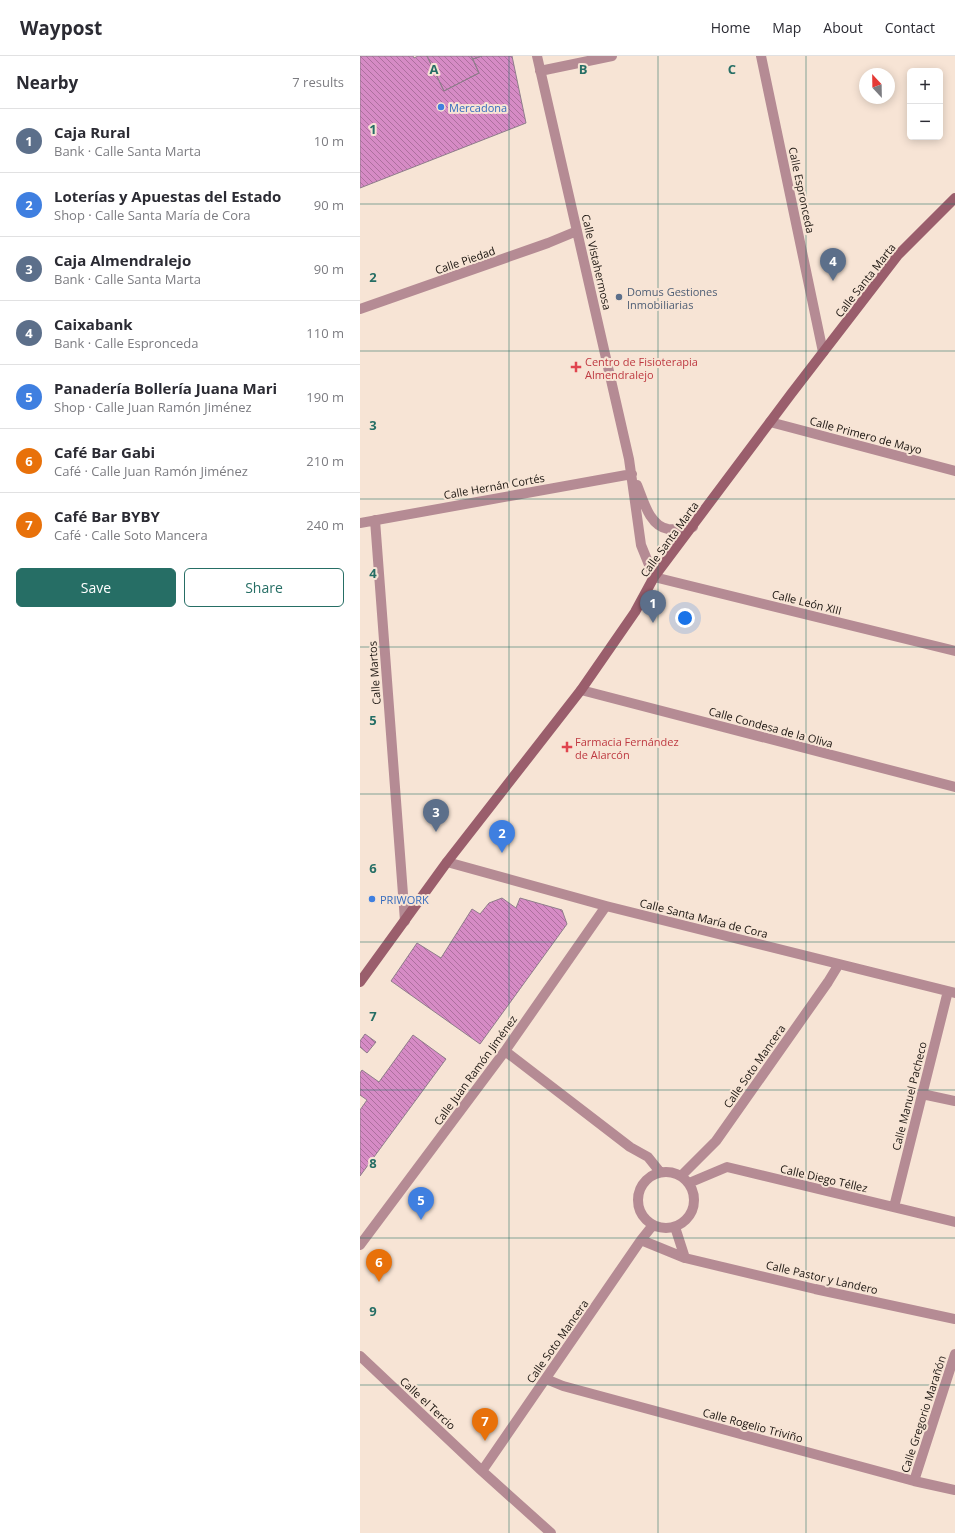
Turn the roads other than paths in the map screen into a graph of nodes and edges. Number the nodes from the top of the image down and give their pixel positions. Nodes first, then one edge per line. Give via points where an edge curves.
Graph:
1 (537, 56) edge
2 (612, 56) edge
3 (761, 56) edge
4 (540, 71) junction
5 (955, 198) edge
6 (577, 232) junction
7 (360, 309) edge
8 (823, 352) junction
9 (770, 422) junction
10 (955, 471) edge
11 (632, 474) junction
12 (375, 520) junction
13 (360, 523) edge
14 (693, 527) junction
15 (654, 577) junction
16 (955, 651) edge
17 (581, 690) junction
18 (955, 787) edge
19 (447, 862) junction
20 (606, 906) junction
21 (405, 921) junction
22 (838, 964) junction
23 (360, 982) edge
24 (951, 992) edge
25 (505, 1051) junction
26 (922, 1094) junction
27 (955, 1101) edge
28 (660, 1172) junction
29 (681, 1176) junction
30 (689, 1183) junction
31 (894, 1207) junction
32 (955, 1222) edge
33 (653, 1225) junction
34 (674, 1227) junction
35 (641, 1240) junction
36 (360, 1245) edge
37 (684, 1258) junction
38 (955, 1319) edge
39 (955, 1354) edge
40 (360, 1356) edge
41 (546, 1378) junction
42 (482, 1471) junction
43 (914, 1481) junction
44 (955, 1490) edge
45 (551, 1533) edge

1 - 4 street, Calle Vistahermosa
2 - 4 street
3 - 8 street, Calle Espronceda
4 - 6 street, Calle Vistahermosa
5 - 8 street, Calle Santa Marta via 898,255
6 - 7 street, Calle Piedad
6 - 11 street, Calle Vistahermosa
8 - 9 street, Calle Santa Marta
9 - 10 street, Calle Primero de Mayo
9 - 14 street, Calle Santa Marta
11 - 12 street, Calle Hernán Cortés
11 - 14 street, Calle Vistahermosa via 653,520 661,527
11 - 15 street, Calle Vistahermosa via 641,545
12 - 13 street, Calle Hernán Cortés
12 - 21 street, Calle Martos
14 - 15 street, Calle Santa Marta
15 - 16 street, Calle León XIII
15 - 17 street, Calle Santa Marta via 635,612
17 - 18 street, Calle Condesa de la Oliva
17 - 19 street, Calle Santa Marta
19 - 20 street, Calle Santa María de Cora
19 - 21 street, Calle Santa Marta
20 - 22 street, Calle Santa María de Cora
20 - 25 street, Calle Juan Ramón Jiménez
21 - 23 street, Calle Santa Marta
22 - 24 street, Calle Santa María de Cora
22 - 29 street, Calle Soto Mancera via 716,1141
24 - 26 street, Calle Manuel Pacheco
25 - 28 street via 630,1147 648,1157
25 - 36 street, Calle Juan Ramón Jiménez
26 - 27 street
26 - 31 street, Calle Manuel Pacheco
28 - 29 street via 671,1172
28 - 33 street via 642,1185 638,1196 639,1208 644,1218
29 - 30 street
30 - 31 street, Calle Diego Téllez via 727,1168
30 - 34 street via 694,1193 691,1214 684,1222
31 - 32 street, Calle Diego Téllez
33 - 34 street
33 - 35 street, Calle Soto Mancera
34 - 37 street
35 - 37 street, Calle Pastor y Landero
35 - 41 street, Calle Soto Mancera
37 - 38 street, Calle Pastor y Landero
39 - 43 street, Calle Gregorio Marañón
40 - 42 street, Calle el Tercio
41 - 42 street, Calle Soto Mancera
41 - 43 street, Calle Rogelio Triviño via 563,1386
42 - 45 street, Calle el Tercio
43 - 44 street, Calle Rogelio Triviño

